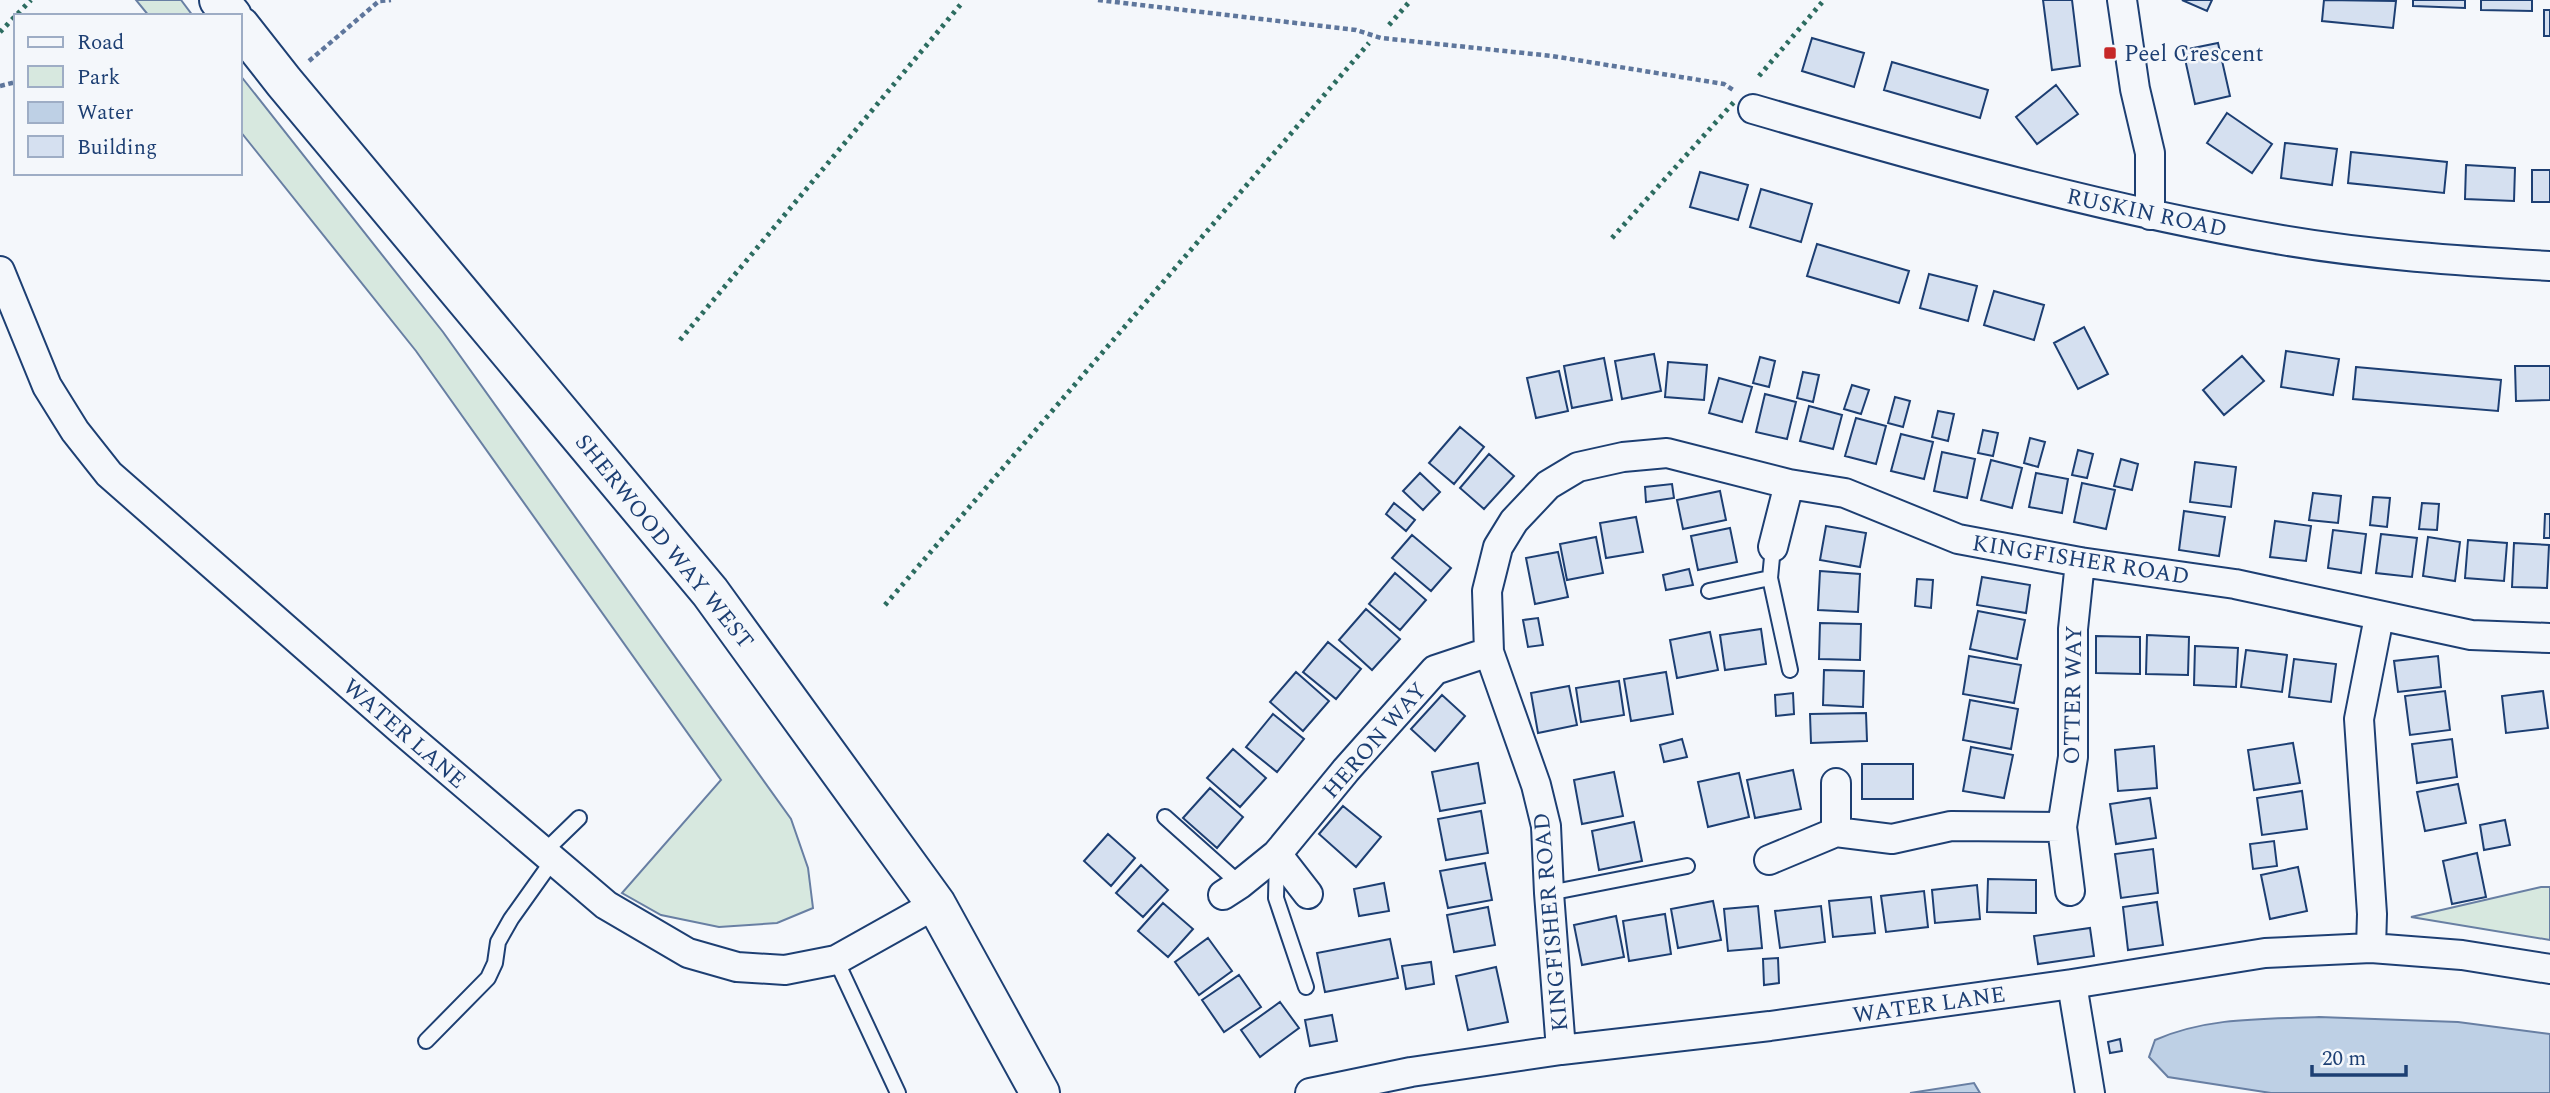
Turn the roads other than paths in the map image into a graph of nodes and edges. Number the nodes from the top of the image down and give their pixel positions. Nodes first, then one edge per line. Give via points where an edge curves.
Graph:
1 (219, 0) edge
2 (2122, 0) edge
3 (230, 14) edge
4 (242, 29) edge
5 (1753, 109) road end
6 (2150, 215) junction
7 (2550, 266) edge
8 (0, 271) edge
9 (1789, 484) junction
10 (1773, 547) joint
11 (2080, 562) junction
12 (1770, 578) junction
13 (1709, 591) dead end
14 (2379, 617) junction
15 (2550, 638) edge
16 (1489, 652) junction
17 (1790, 670) dead end
18 (1836, 783) dead end
19 (1165, 817) dead end
20 (579, 818) dead end
21 (2062, 827) junction
22 (1836, 832) junction
23 (1277, 854) junction
24 (549, 856) junction
25 (1769, 860) dead end
26 (1687, 866) dead end
27 (1231, 890) joint
28 (2070, 891) dead end
29 (1549, 893) junction
30 (1308, 894) dead end
31 (936, 904) junction
32 (2371, 948) junction
33 (836, 960) junction
34 (2550, 969) edge
35 (2072, 984) junction
36 (1306, 987) dead end
37 (426, 1041) dead end
38 (1561, 1050) junction
39 (898, 1093) edge
40 (1040, 1093) edge
41 (1310, 1093) edge
42 (2090, 1093) edge

1 - 3 highway
2 - 6 street via 2150,153
4 - 31 highway, SHERWOOD WAY WEST via 710,592
5 - 6 street, RUSKIN ROAD via 1941,164
6 - 7 street, RUSKIN ROAD via 2413,257
8 - 24 street, WATER LANE via 47,386 108,474
9 - 10 street
9 - 11 street, KINGFISHER ROAD via 1845,493 1958,539
9 - 16 street, KINGFISHER ROAD via 1667,453 1578,467 1548,485 1514,521 1498,547 1487,591
10 - 12 lane
11 - 14 street, KINGFISHER ROAD via 2235,584
11 - 21 street, OTTER WAY via 2073,629 2073,757
12 - 13 lane
12 - 17 lane
14 - 15 street, KINGFISHER ROAD via 2471,635
14 - 32 street via 2358,719
16 - 23 street, HERON WAY via 1435,670
16 - 29 street, KINGFISHER ROAD via 1536,785 1546,826
18 - 22 street
19 - 27 lane
20 - 24 lane
21 - 22 street via 1951,826 1892,839
21 - 28 street, OTTER WAY
22 - 25 street
23 - 27 street, HERON WAY
23 - 30 street
23 - 36 lane via 1276,898
24 - 33 street, WATER LANE via 606,905 688,953 737,967 785,970
24 - 37 lane via 498,942 488,978
26 - 29 lane
29 - 38 street, KINGFISHER ROAD
31 - 33 street, WATER LANE
31 - 40 highway, SHERWOOD WAY WEST
32 - 34 street, WATER LANE via 2462,955
32 - 35 street, WATER LANE via 2265,953
33 - 39 lane
35 - 38 street, WATER LANE
35 - 42 street
38 - 41 street, WATER LANE via 1411,1072

